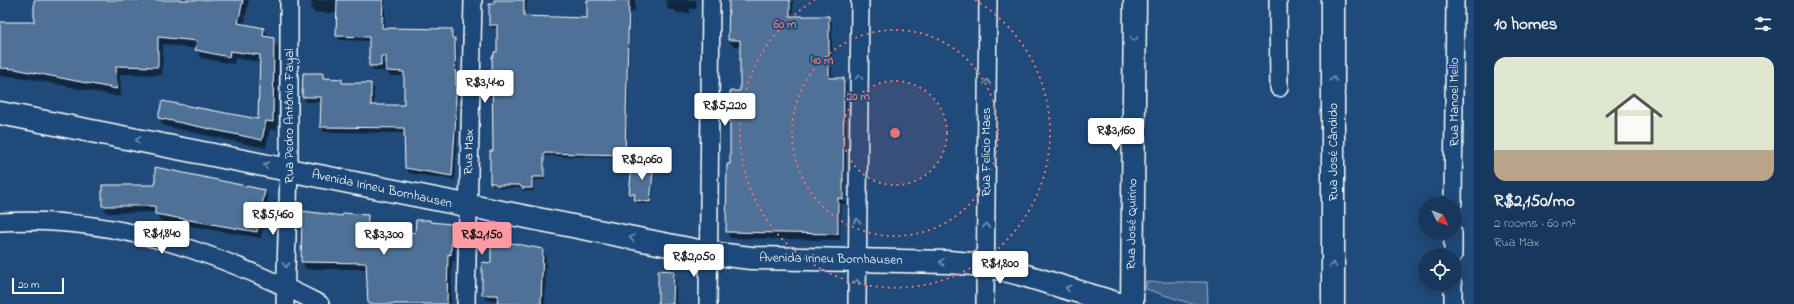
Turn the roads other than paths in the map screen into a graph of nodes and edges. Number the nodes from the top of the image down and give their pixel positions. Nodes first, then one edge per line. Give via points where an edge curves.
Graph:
1 (289, 0) edge
2 (473, 0) edge
3 (711, 0) edge
4 (860, 0) edge
5 (988, 0) edge
6 (1135, 0) edge
7 (1278, 0) edge
8 (1333, 0) edge
9 (1455, 0) edge
10 (1279, 88) dead end
11 (0, 113) edge
12 (289, 170) junction
13 (1454, 196) edge
14 (468, 207) junction
15 (0, 222) edge
16 (709, 253) junction
17 (857, 260) junction
18 (986, 265) junction
19 (286, 287) junction
20 (1453, 292) edge
21 (285, 304) edge
22 (320, 304) edge
23 (466, 304) edge
24 (708, 304) edge
25 (856, 304) edge
26 (985, 304) edge
27 (1119, 304) edge
28 (1132, 304) edge
29 (1333, 304) edge
30 (1453, 304) edge

1 - 12 street, Rua Pedro Antônio Fayal
2 - 14 street, Rua Max
3 - 16 street
17 -> 4 street
18 -> 5 street, Rua Felício Maes
6 -> 28 main road, Rua José Quirino
7 - 10 street
29 -> 8 main road, Rua José Cândido
9 - 13 street, Rua Manoel Mello
12 -> 11 main road, Avenida Irineu Bornhausen
12 - 14 main road, Avenida Irineu Bornhausen
12 -> 19 street, Rua Pedro Antônio Fayal
16 -> 14 main road, Avenida Irineu Bornhausen
14 - 23 street, Rua Max
15 - 19 street via 25,220 99,226 138,233 185,246
16 - 17 main road, Avenida Irineu Bornhausen via 751,258
16 - 24 street
18 -> 17 main road, Avenida Irineu Bornhausen
25 -> 17 street
18 - 26 street, Rua Felício Maes
27 -> 18 main road, Avenida Irineu Bornhausen
19 - 21 street, Rua Pedro Antônio Fayal
19 - 22 street
20 - 30 street

